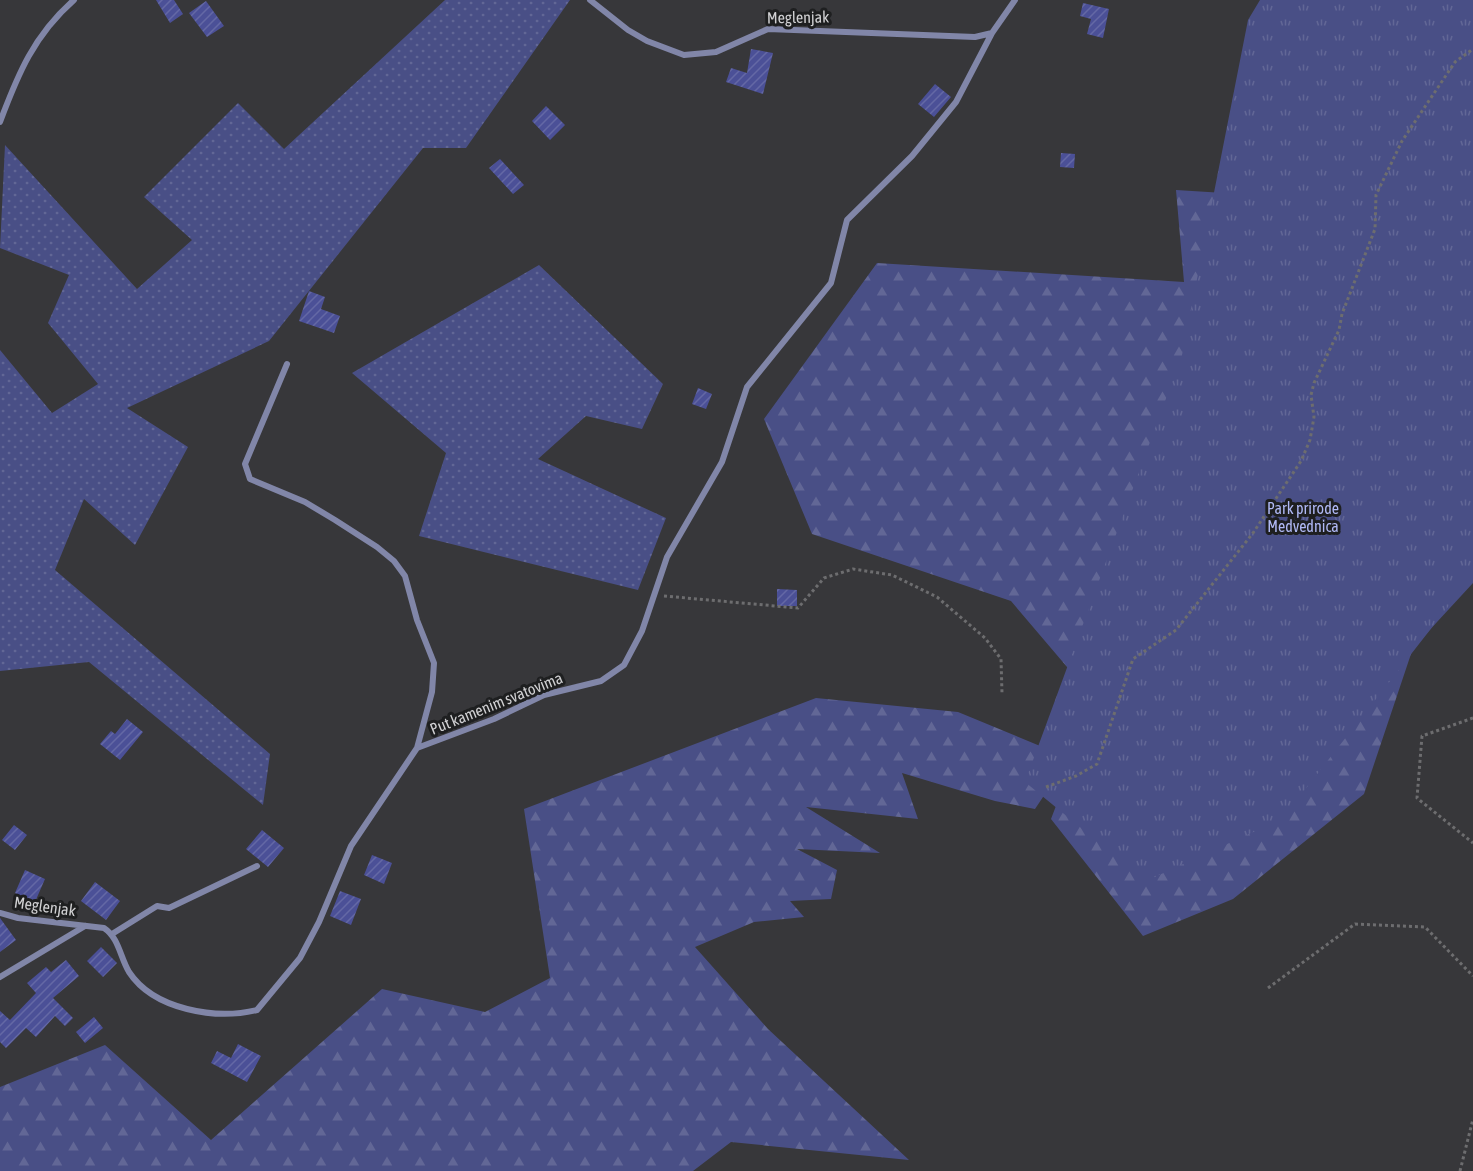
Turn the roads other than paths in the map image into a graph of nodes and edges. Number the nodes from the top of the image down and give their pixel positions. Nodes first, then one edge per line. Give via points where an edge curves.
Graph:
1 (74, 0) edge
2 (590, 0) edge
3 (1015, 0) edge
4 (992, 33) junction
5 (0, 122) edge
6 (287, 364) dead end
7 (417, 748) junction
8 (257, 866) dead end
9 (0, 913) edge
10 (86, 926) junction
11 (112, 934) junction
12 (0, 976) edge

1 - 5 street via 52,20 21,68
2 - 4 street, Meglenjak via 628,30 684,55 716,52 768,29 975,37
3 - 4 street, Put kamenim svatovima
4 - 7 street, Put kamenim svatovima via 942,121 847,220 831,283 747,387 722,462 667,557 642,631 624,665 601,681 544,695
6 - 7 street, Put kamenim svatovima via 245,464 250,479 335,520 377,547 405,576 434,663 432,692
7 - 11 street, Put kamenim svatovima via 351,846 300,958 257,1010 223,1014 171,1005 145,991 130,974
8 - 11 street via 169,908 158,906
9 - 10 street, Meglenjak
10 - 11 street via 104,928
10 - 12 street

